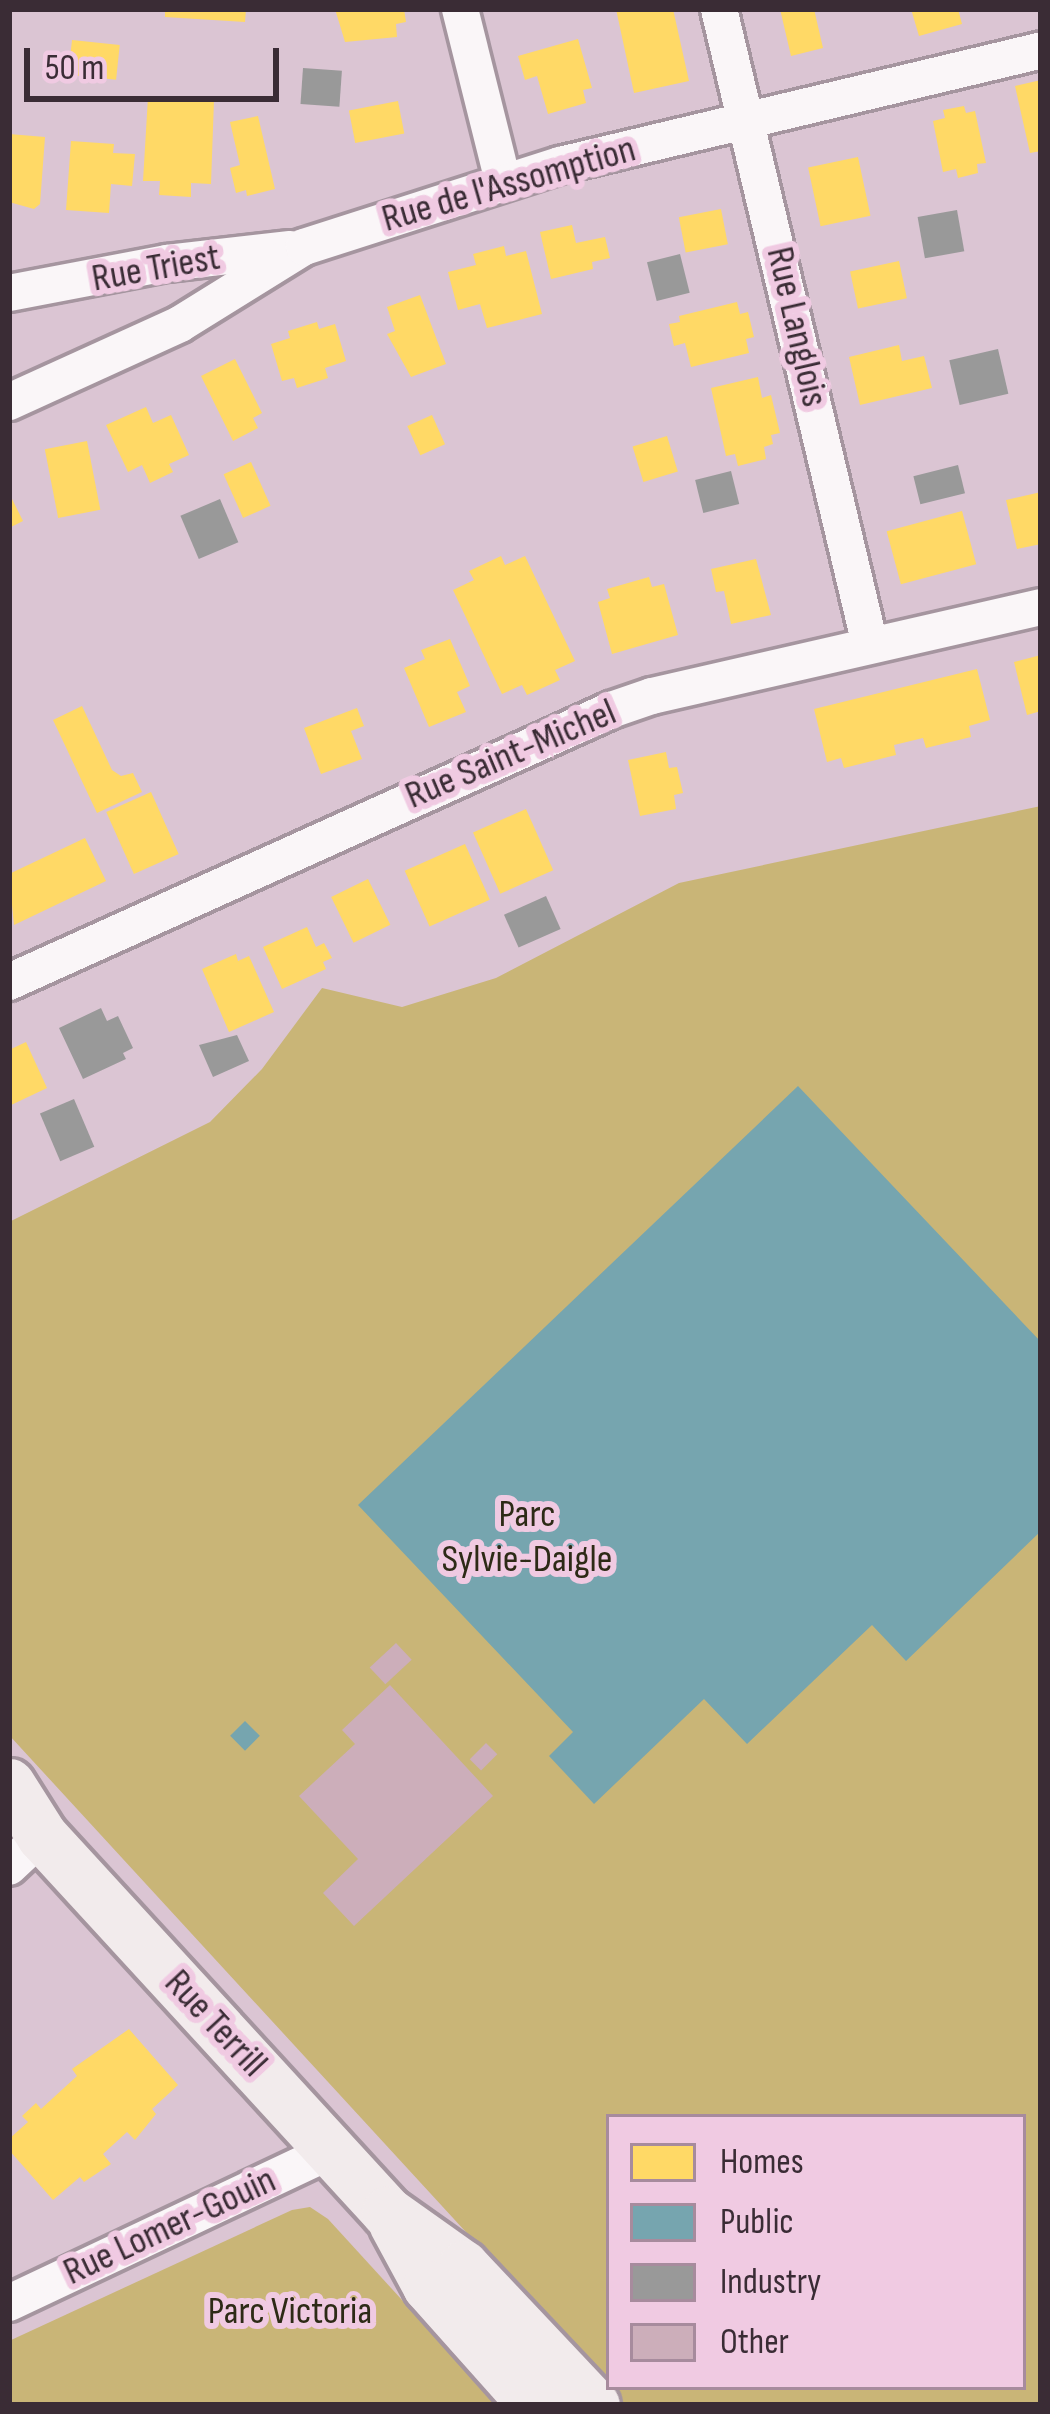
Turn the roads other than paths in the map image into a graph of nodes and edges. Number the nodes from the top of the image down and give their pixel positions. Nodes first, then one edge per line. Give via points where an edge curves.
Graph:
1 (460, 9) edge
2 (719, 9) edge
3 (1041, 50) edge
4 (747, 121) junction
5 (503, 181) junction
6 (304, 247) junction
7 (9, 292) edge
8 (9, 402) edge
9 (1041, 607) edge
10 (871, 645) junction
11 (9, 982) edge
12 (9, 1784) edge
13 (20, 1840) edge
14 (331, 2151) junction
15 (388, 2212) junction
16 (9, 2303) edge
17 (534, 2405) edge
18 (594, 2405) edge

1 - 5 street
2 - 4 street, Rue Langlois
3 - 4 street, Rue de l'Assomption
4 - 5 street, Rue de l'Assomption
4 - 10 street, Rue Langlois
5 - 6 street, Rue de l'Assomption
6 - 7 street, Rue Triest
6 - 8 street, Rue de l'Assomption via 180,325
9 - 10 street, Rue Saint-Michel
10 - 11 street, Rue Saint-Michel via 652,696 565,728
12 - 13 street, Rue Terrill
13 - 14 street, Rue Terrill
14 - 15 street, Rue Terrill
14 - 16 street, Rue Lomer-Gouin
15 - 17 street, Rue Terrill via 428,2286
15 - 18 street, Rue Terrill via 464,2266

